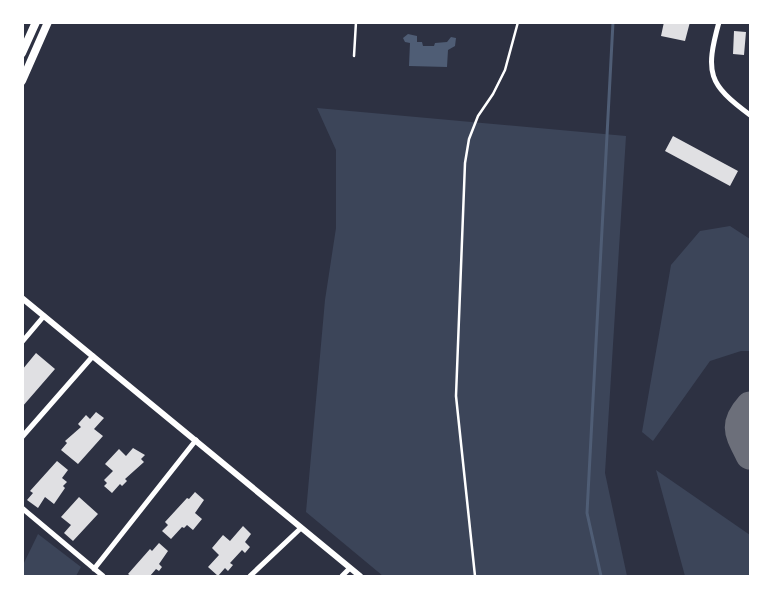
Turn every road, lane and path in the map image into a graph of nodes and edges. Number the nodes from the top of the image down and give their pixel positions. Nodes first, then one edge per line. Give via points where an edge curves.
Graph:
1 (36, 22) edge
2 (48, 22) edge
3 (356, 22) edge
4 (518, 22) edge
5 (719, 22) edge
6 (22, 53) edge
7 (354, 56) dead end
8 (22, 81) edge
9 (750, 115) edge
10 (22, 298) edge
11 (44, 316) junction
12 (22, 342) edge
13 (93, 356) junction
14 (22, 437) edge
15 (196, 440) junction
16 (22, 508) edge
17 (301, 528) junction
18 (350, 568) junction
19 (94, 569) junction
20 (103, 576) edge
21 (250, 576) edge
22 (342, 576) edge
23 (360, 576) edge
24 (475, 576) edge

1 - 6 main road
2 - 8 main road
3 - 7 lane
4 - 24 lane via 505,70 478,116 469,139 465,163 456,396
5 - 9 street via 712,48 715,84 727,98
10 - 11 street
11 - 12 street
11 - 13 street
13 - 14 street
13 - 15 street
15 - 17 street
15 - 19 street
16 - 19 street
17 - 18 street
17 - 21 street
18 - 22 street
18 - 23 street
19 - 20 street

